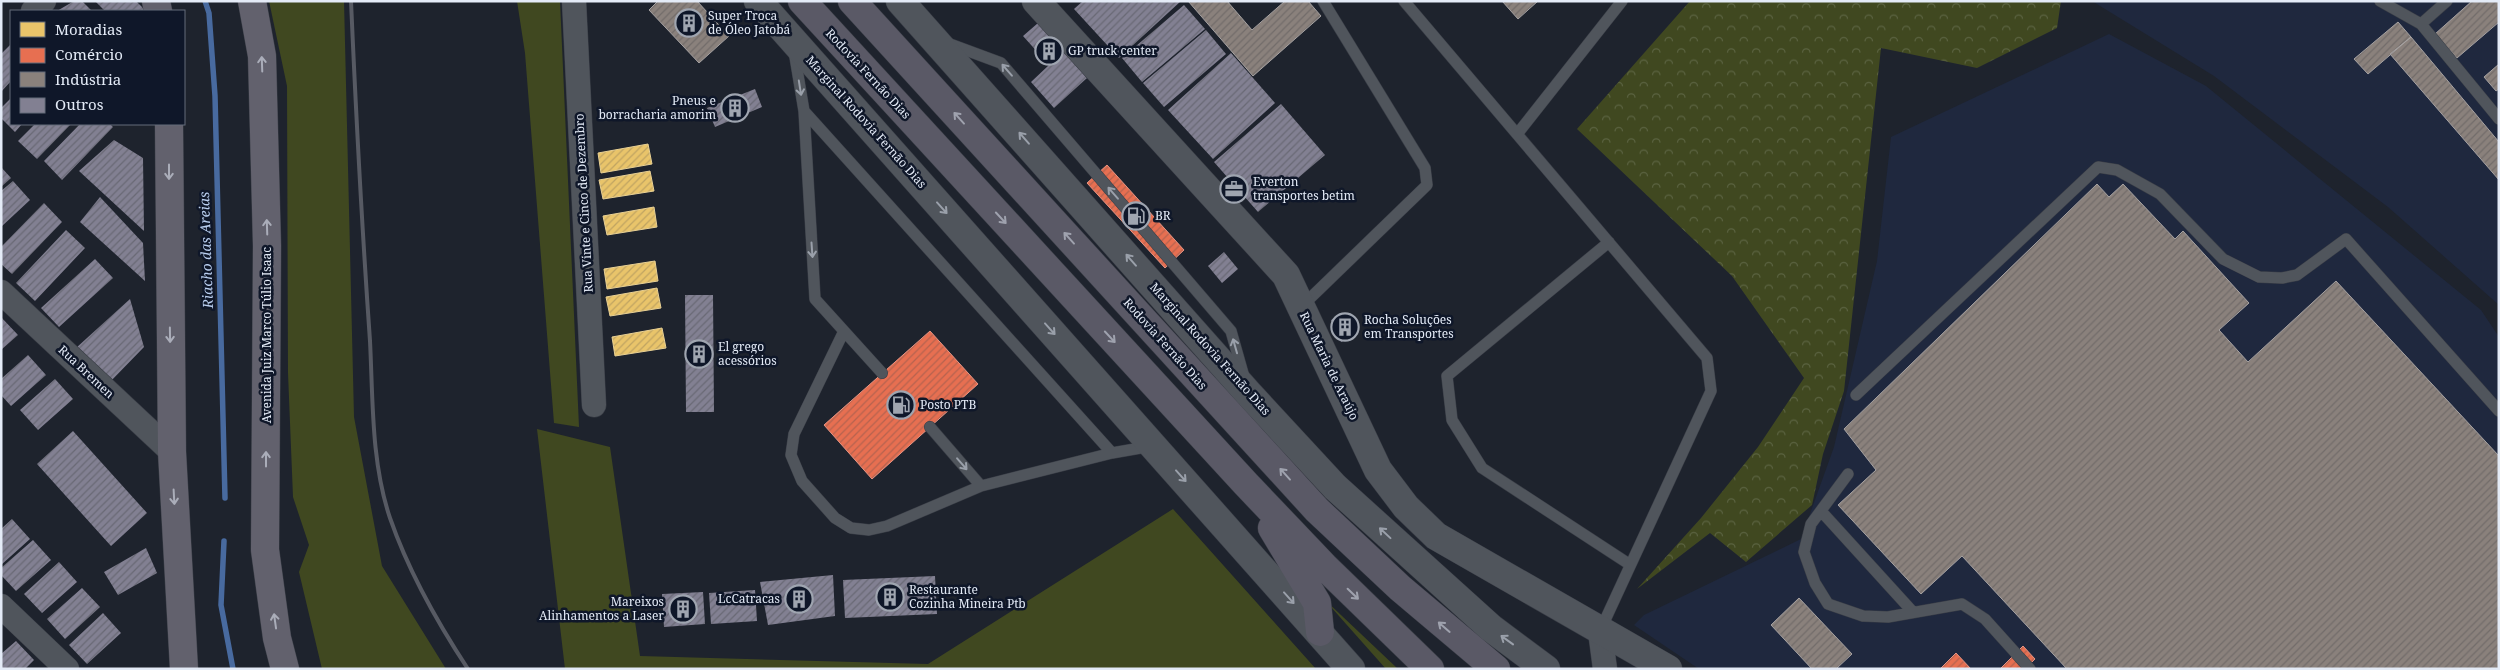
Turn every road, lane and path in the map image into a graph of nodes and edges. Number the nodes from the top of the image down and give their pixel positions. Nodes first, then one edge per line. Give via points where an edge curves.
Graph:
1 (20, 1) edge
2 (44, 1) edge
3 (252, 1) edge
4 (574, 1) edge
5 (758, 1) edge
6 (802, 1) edge
7 (852, 1) edge
8 (900, 1) edge
9 (1036, 1) edge
10 (1323, 1) edge
11 (1404, 1) edge
12 (1622, 1) edge
13 (2380, 1) edge
14 (2447, 1) edge
15 (30, 10) edge
16 (32, 10) edge
17 (2421, 24) junction
18 (792, 40) junction
19 (804, 111) junction
20 (2499, 119) edge
21 (169, 125) edge
22 (1518, 133) junction
23 (1609, 242) junction
24 (1, 292) edge
25 (1301, 307) junction
26 (844, 330) junction
27 (882, 373) dead end
28 (1856, 395) dead end
29 (594, 405) dead end
30 (2499, 412) edge
31 (930, 427) dead end
32 (1154, 446) junction
33 (172, 452) junction
34 (1112, 453) junction
35 (1848, 474) dead end
36 (1246, 484) junction
37 (981, 486) junction
38 (1820, 511) junction
39 (1629, 564) junction
40 (1, 606) edge
41 (1912, 611) junction
42 (1600, 631) junction
43 (1320, 632) junction
44 (1349, 667) edge
45 (67, 669) edge
46 (184, 669) edge
47 (285, 669) edge
48 (1430, 669) edge
49 (1496, 669) edge
50 (1546, 669) edge
51 (1605, 669) edge
52 (1668, 669) edge
53 (2030, 669) edge

1 - 15 street
2 - 16 street
47 -> 3 main road, Avenida Juiz Marco Túlio Isaac via 277,638 265,550 268,246 262,56
4 - 29 street, Rua Vinte e Cinco de Dezembro
5 - 18 main road, Marginal Rodovia Fernão Dias
6 -> 36 highway, Rodovia Fernão Dias
49 -> 7 highway, Rodovia Fernão Dias via 1400,588 1318,510
50 -> 8 main road, Marginal Rodovia Fernão Dias via 1490,628 1335,487
9 - 25 main road, Rua Maria de Araújo via 1286,275
10 - 25 lane via 1425,168 1427,185
11 - 22 lane
12 - 22 lane
13 - 17 lane
14 - 17 lane
17 - 20 lane
18 -> 19 lane
18 -> 32 main road, Marginal Rodovia Fernão Dias
19 -> 26 lane via 816,299
19 - 34 lane
21 -> 33 main road
22 - 23 lane
23 - 39 lane via 1707,358 1711,391
23 - 39 lane via 1447,376 1452,420 1482,468
24 - 33 street, Rua Bremen
25 - 42 main road, Rua Maria de Araújo via 1378,470 1406,507 1436,536
26 - 27 lane
26 - 37 lane via 794,434 791,455 802,481 835,518 851,528 868,530 887,526
28 - 30 lane via 2098,167 2117,170 2160,194 2223,259 2259,277 2297,275 2346,239
31 -> 37 lane
32 - 34 lane
32 -> 43 main road, Marginal Rodovia Fernão Dias
33 -> 46 main road
34 - 37 lane
35 - 38 lane
36 - 43 highway via 1317,603
36 -> 48 highway, Rodovia Fernão Dias via 1324,566
38 - 41 lane
38 - 41 lane via 1811,524 1804,552 1815,583 1828,604 1864,616 1888,617
39 - 42 lane
40 - 45 street
41 - 53 lane via 1962,604 1985,619
42 - 51 street
42 - 52 main road, Rua Maria de Araújo
43 - 44 main road, Marginal Rodovia Fernão Dias

